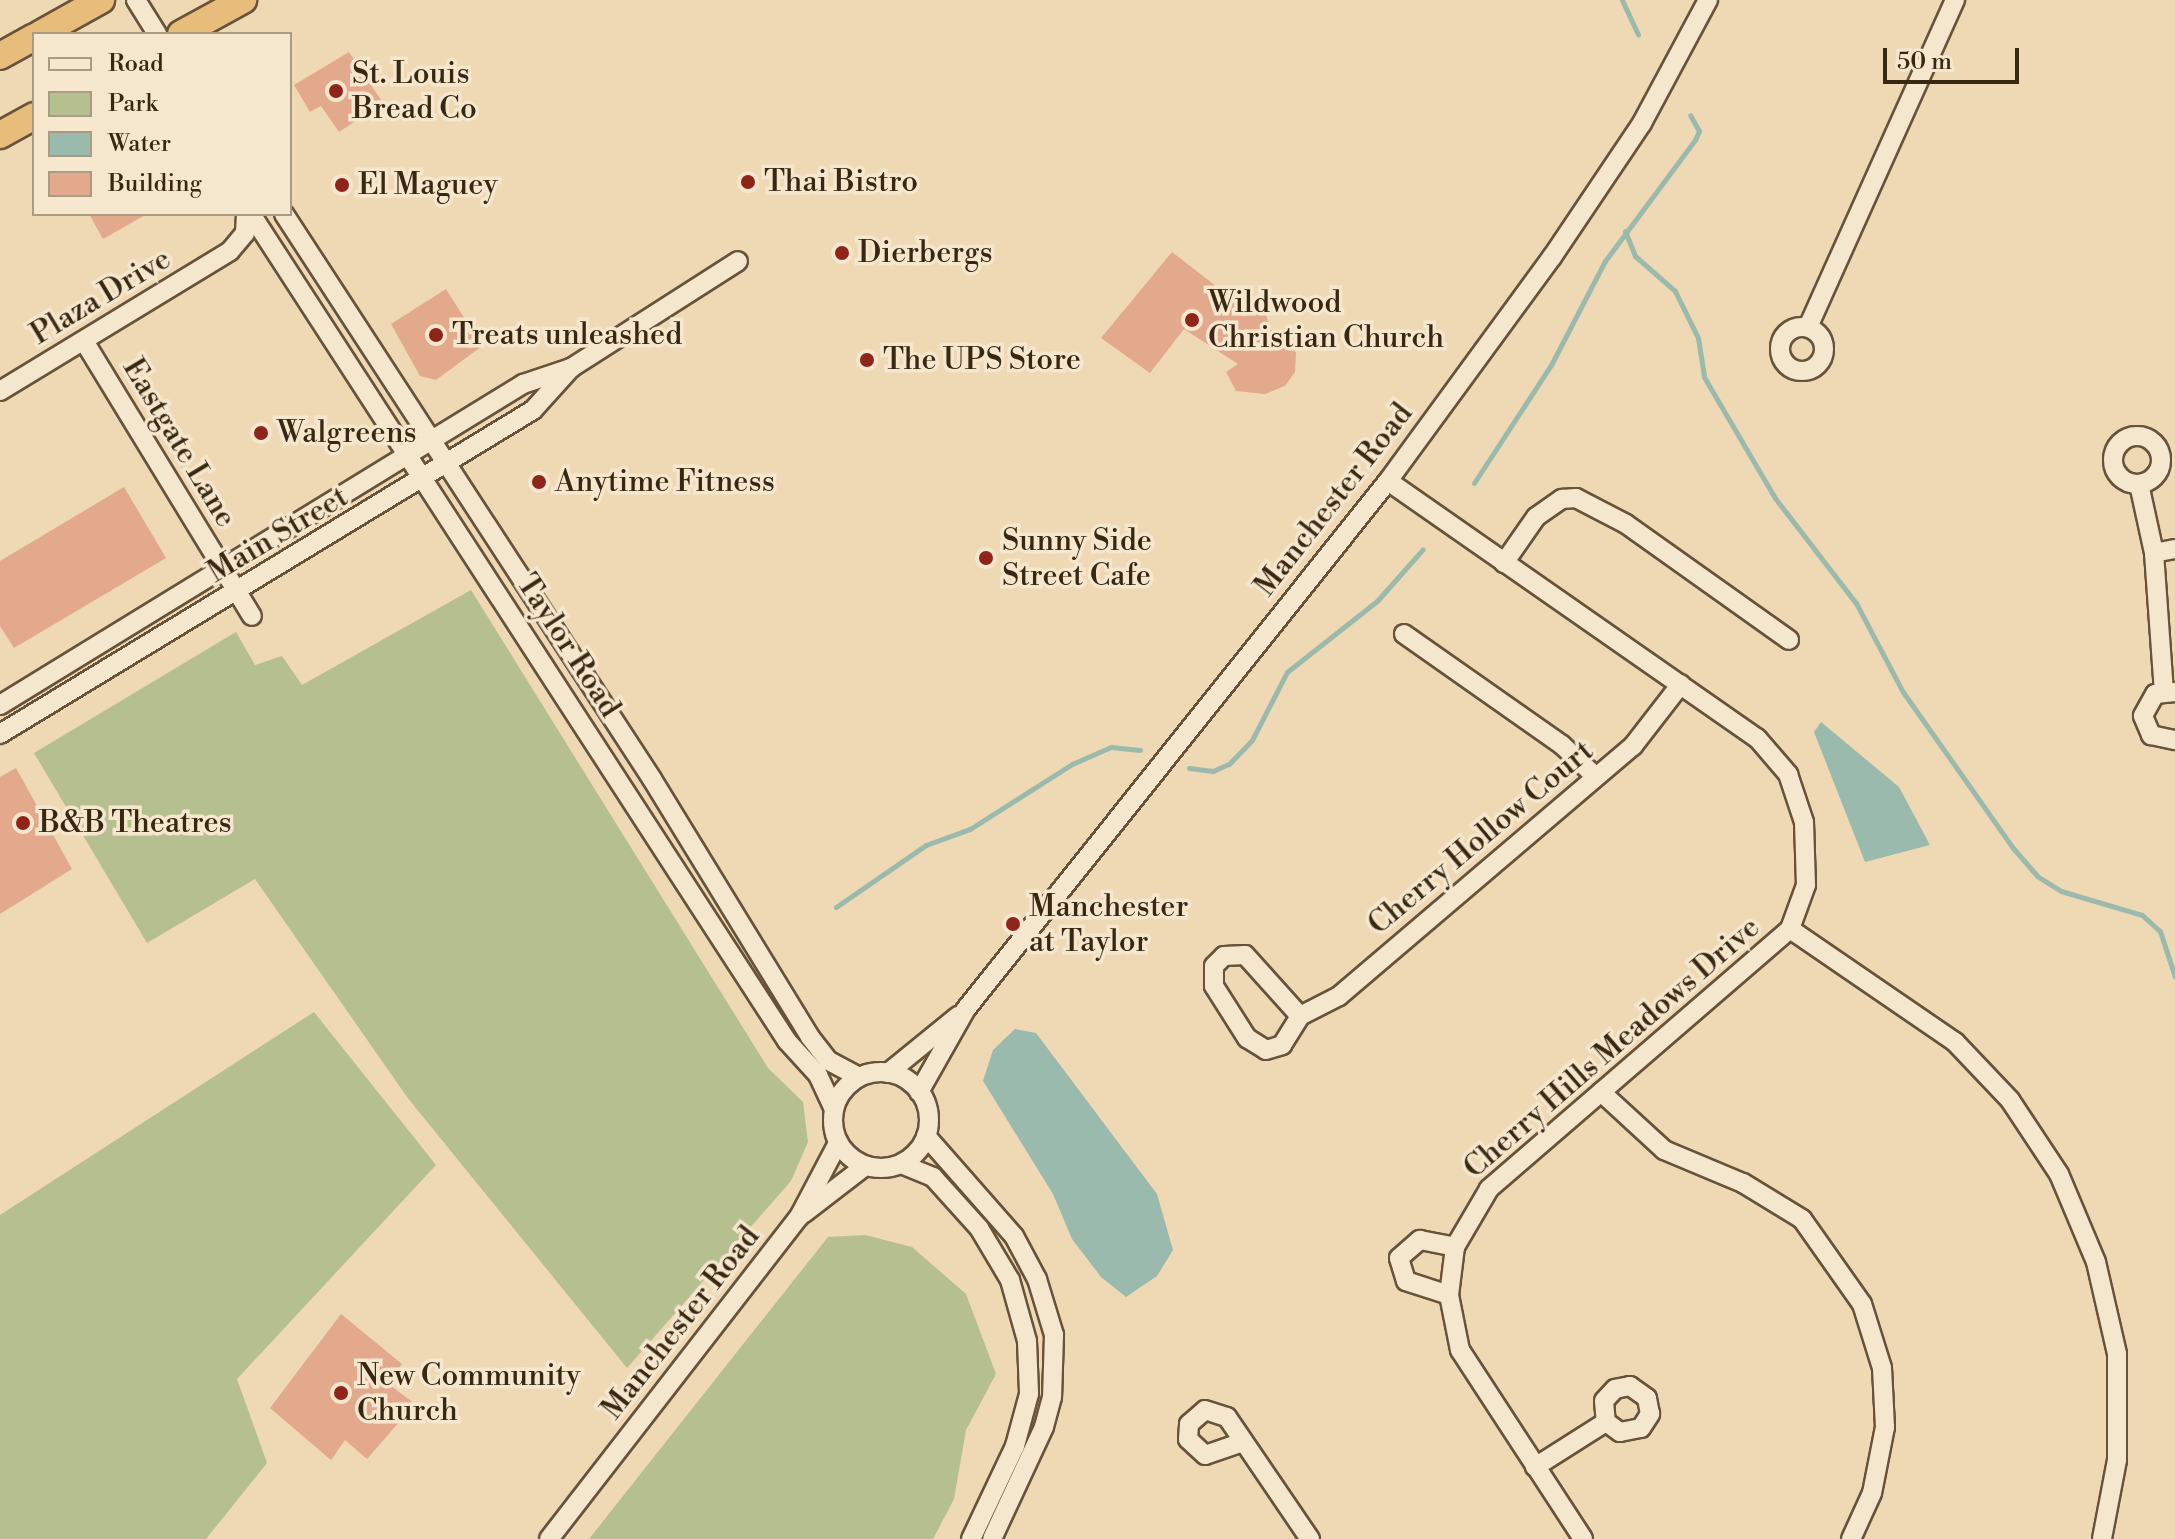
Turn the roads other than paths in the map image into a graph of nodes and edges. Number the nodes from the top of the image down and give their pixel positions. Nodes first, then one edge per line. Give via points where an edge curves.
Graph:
1 (101, 0) edge
2 (136, 0) edge
3 (244, 0) edge
4 (1708, 0) edge
5 (1955, 0) edge
6 (44, 32) edge
7 (156, 32) edge
8 (185, 32) edge
9 (227, 32) edge
10 (32, 38) edge
11 (0, 56) edge
12 (32, 117) edge
13 (0, 135) edge
14 (249, 216) edge
15 (250, 216) edge
16 (285, 216) edge
17 (230, 251) junction
18 (279, 260) junction
19 (738, 261) dead end
20 (1808, 327) dead end
21 (84, 341) junction
22 (571, 368) junction
23 (0, 391) edge
24 (432, 441) junction
25 (410, 455) junction
26 (448, 465) junction
27 (426, 478) junction
28 (1388, 481) junction
29 (2139, 484) dead end
30 (2175, 549) edge
31 (2154, 553) junction
32 (1504, 563) junction
33 (225, 571) junction
34 (237, 592) junction
35 (252, 616) dead end
36 (1404, 634) dead end
37 (1789, 640) dead end
38 (1681, 684) junction
39 (2169, 692) edge
40 (0, 705) edge
41 (0, 734) edge
42 (2175, 740) edge
43 (1595, 776) junction
44 (1790, 929) junction
45 (966, 1009) junction
46 (1300, 1016) junction
47 (888, 1073) junction
48 (859, 1077) junction
49 (919, 1092) junction
50 (1601, 1092) junction
51 (834, 1109) junction
52 (926, 1136) junction
53 (838, 1143) junction
54 (901, 1164) junction
55 (865, 1166) junction
56 (799, 1217) junction
57 (1455, 1247) junction
58 (1449, 1295) junction
59 (1606, 1422) dead end
60 (1243, 1442) dead end
61 (1015, 1446) junction
62 (1034, 1454) junction
63 (1535, 1467) junction
64 (549, 1539) edge
65 (971, 1539) edge
66 (992, 1539) edge
67 (1310, 1539) edge
68 (1583, 1539) edge
69 (1851, 1539) edge
70 (2102, 1539) edge

1 - 6 highway
2 - 7 street
3 - 8 highway
3 - 9 highway
4 - 28 street, Manchester Road via 1597,192
5 - 20 street
10 - 11 highway
12 - 13 highway
14 - 17 street via 245,233
15 - 18 street, Taylor Road
16 - 24 street, Taylor Road
17 - 18 street via 256,249
17 - 21 street, Plaza Drive
18 - 25 street, Taylor Road
19 - 22 street, Main Street
21 - 23 street, Plaza Drive
21 - 33 street, Eastgate Lane
22 - 24 street, Main Street via 523,384
22 - 26 street, Main Street via 533,410
24 - 25 street, Main Street
24 - 26 street, Taylor Road
25 - 27 street, Taylor Road
25 - 33 street, Main Street
26 - 27 street, Main Street
26 - 48 street, Taylor Road via 810,1037 829,1061
27 - 34 street, Main Street
27 - 51 street, Taylor Road via 787,1041 818,1075
28 - 32 street, Cherry Hills Meadows Drive
28 - 45 street, Manchester Road
29 - 31 street
30 - 31 street
31 - 39 street
32 - 37 street via 1536,517 1562,499 1576,498 1626,524
32 - 38 street, Cherry Hills Meadows Drive
33 - 34 street, Eastgate Lane
33 - 40 street, Main Street
34 - 35 street, Eastgate Lane
34 - 41 street, Main Street
36 - 43 street via 1562,745
38 - 43 street, Cherry Hollow Court via 1649,732
38 - 44 street, Cherry Hills Meadows Drive via 1757,738 1798,796 1808,866 1802,905
39 - 42 street via 2149,700 2143,720 2151,735
43 - 46 street, Cherry Hollow Court via 1339,996
44 - 50 street, Cherry Hills Meadows Drive
44 - 70 street via 1955,1042 2010,1100 2059,1174 2096,1262 2117,1354 2117,1460
45 - 47 street, Manchester Road
45 - 49 street, Manchester Road
46 - 46 street, Cherry Hollow Court via 1282,1045 1266,1050 1253,1044 1214,986 1214,966 1224,956 1245,955
47 - 48 street
47 - 49 street via 907,1078
48 - 51 street
49 - 52 street via 927,1106
50 - 57 street, Cherry Hills Meadows Drive via 1489,1189
50 - 69 street via 1664,1150 1743,1183 1802,1219 1862,1304 1882,1368 1885,1411 1879,1471
51 - 53 street
52 - 54 street
52 - 62 street via 1014,1236 1044,1301 1054,1335 1052,1397
53 - 55 street
53 - 56 street, Manchester Road
54 - 55 street
54 - 61 street via 933,1177 956,1200 1010,1280 1030,1368
55 - 56 street, Manchester Road
56 - 64 street, Manchester Road
57 - 58 street, Cherry Hills Meadows Drive
57 - 58 street via 1420,1240 1399,1258 1406,1281
58 - 63 street, Cherry Hills Meadows Drive via 1460,1350
59 - 63 street
60 - 67 street
61 - 62 street
61 - 65 street
62 - 66 street
63 - 68 street, Cherry Hills Meadows Drive

